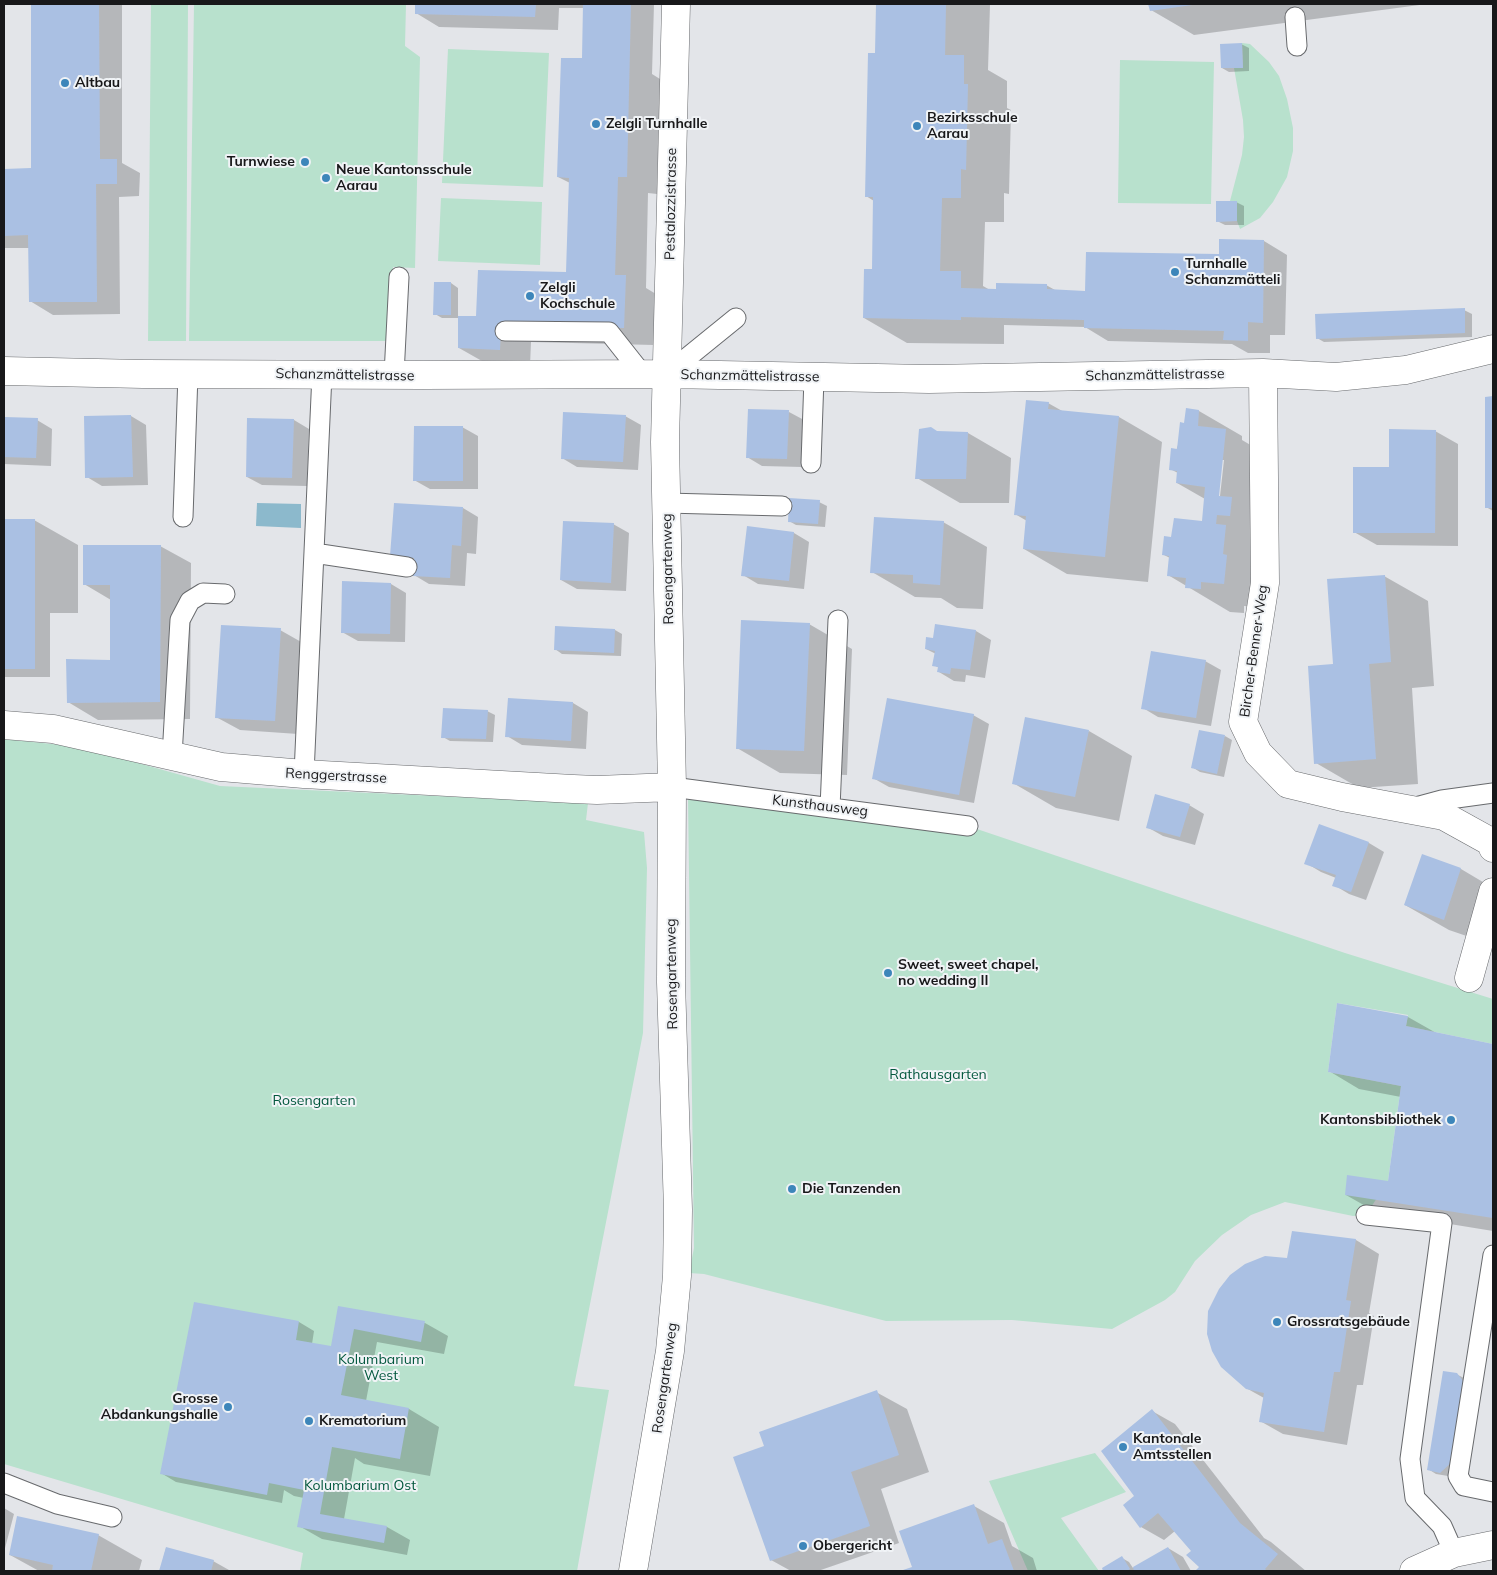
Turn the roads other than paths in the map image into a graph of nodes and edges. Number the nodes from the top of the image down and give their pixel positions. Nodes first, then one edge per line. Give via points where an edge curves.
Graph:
1 (676, 4) edge
2 (1296, 16) dead end
3 (1297, 46) dead end
4 (399, 277) dead end
5 (736, 318) dead end
6 (505, 331) dead end
7 (1493, 349) edge
8 (4, 371) edge
9 (1263, 373) junction
10 (188, 374) junction
11 (322, 374) junction
12 (655, 374) junction
13 (394, 375) junction
14 (814, 378) junction
15 (811, 464) dead end
16 (666, 503) junction
17 (782, 506) dead end
18 (183, 517) dead end
19 (314, 553) junction
20 (407, 567) dead end
21 (225, 594) dead end
22 (838, 620) dead end
23 (4, 725) edge
24 (172, 756) junction
25 (304, 774) junction
26 (672, 787) junction
27 (1493, 793) edge
28 (830, 808) junction
29 (1410, 809) junction
30 (968, 826) dead end
31 (1493, 848) edge
32 (1493, 892) edge
33 (1469, 978) dead end
34 (1366, 1215) dead end
35 (1493, 1255) edge
36 (4, 1483) edge
37 (1493, 1492) edge
38 (112, 1518) dead end
39 (1493, 1545) edge
40 (1454, 1553) junction
41 (633, 1571) edge
42 (1414, 1571) edge

1 - 12 street, Pestalozzistrasse
2 - 3 lane
4 - 13 lane
5 - 12 lane
6 - 12 lane via 609,332
7 - 9 street, Schanzmättelistrasse via 1406,370 1336,377
8 - 10 street, Schanzmättelistrasse
9 - 14 street, Schanzmättelistrasse via 1002,379
9 - 29 street, Bircher-Benner-Weg via 1265,584 1243,722 1258,753 1288,784
10 - 11 street, Schanzmättelistrasse
10 - 18 lane
11 - 13 street, Schanzmättelistrasse
11 - 19 lane
12 - 13 street, Schanzmättelistrasse
12 - 14 street, Schanzmättelistrasse
12 - 16 street, Rosengartenweg via 665,442
14 - 15 lane
16 - 17 lane
16 - 26 street, Rosengartenweg
19 - 20 lane
19 - 25 lane
21 - 24 lane via 203,593 190,601 180,620
22 - 28 lane
23 - 24 street, Renggerstrasse via 53,729
24 - 25 street, Renggerstrasse via 221,768
25 - 26 street, Renggerstrasse via 597,790
26 - 28 lane, Kunsthausweg
26 - 41 street, Rosengartenweg via 670,982 678,1276 670,1351
27 - 29 lane via 1442,800
28 - 30 lane, Kunsthausweg
29 - 31 street, Bircher-Benner-Weg via 1444,816 1491,842
32 - 33 street
34 - 40 lane via 1442,1224 1410,1459 1415,1498 1442,1526
35 - 37 lane via 1458,1476 1464,1486
36 - 38 lane via 57,1504
39 - 40 street
40 - 42 street

